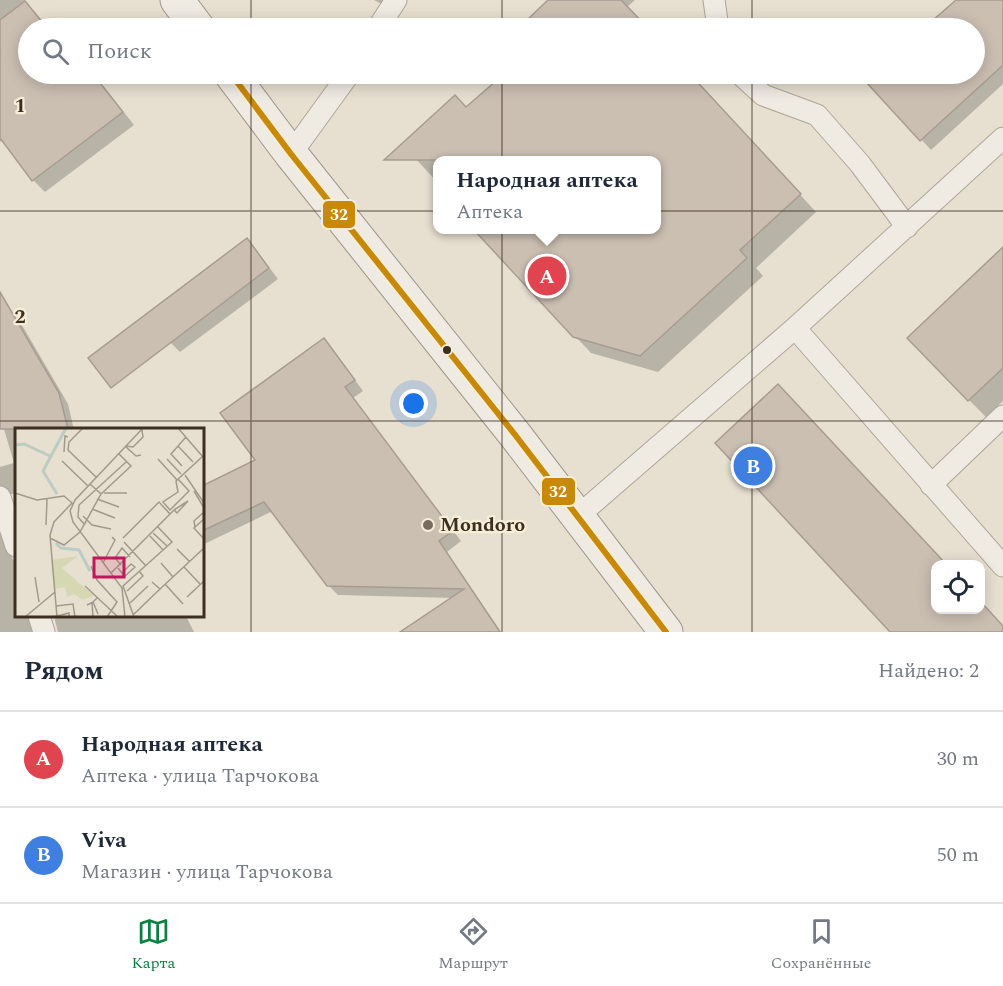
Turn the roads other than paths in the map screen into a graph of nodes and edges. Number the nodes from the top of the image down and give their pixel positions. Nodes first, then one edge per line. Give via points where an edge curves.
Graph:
1 (177, 0) edge
2 (396, 0) edge
3 (714, 0) edge
4 (190, 18) edge
5 (384, 18) edge
6 (717, 18) edge
7 (238, 84) edge
8 (342, 84) edge
9 (751, 84) edge
10 (1003, 138) edge
11 (291, 154) junction
12 (907, 227) junction
13 (795, 328) junction
14 (1003, 416) edge
15 (931, 485) junction
16 (0, 496) edge
17 (578, 516) junction
18 (15, 543) edge
19 (1003, 566) edge
20 (40, 617) edge
21 (44, 632) edge
22 (666, 632) edge

1 - 4 main road
2 - 5 lane
3 - 6 lane
7 - 11 main road
8 - 11 lane
9 - 12 lane via 763,95 817,115
10 - 12 lane
11 - 17 main road
12 - 13 lane
13 - 15 lane
13 - 17 lane
14 - 15 lane
15 - 19 lane
16 - 18 lane
17 - 22 main road
20 - 21 lane

